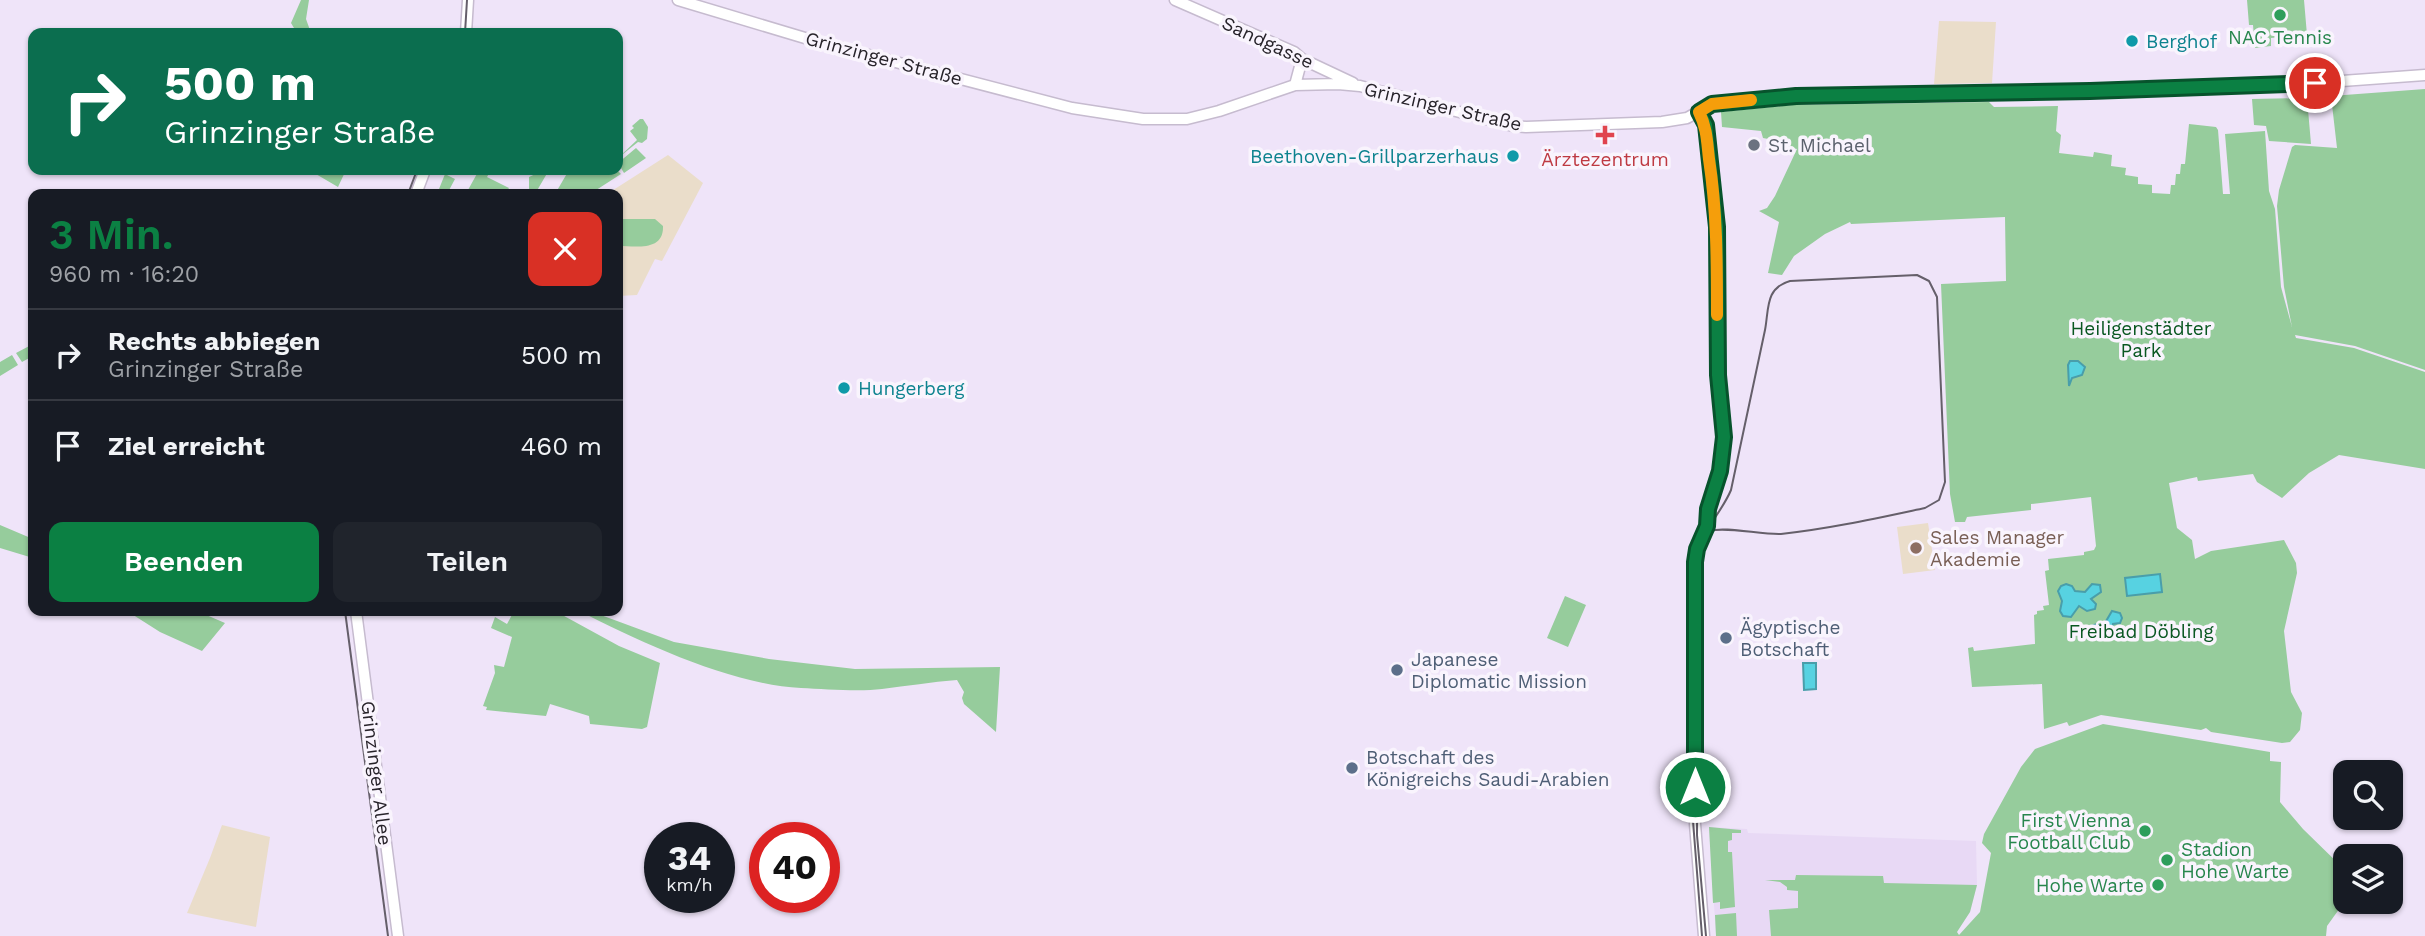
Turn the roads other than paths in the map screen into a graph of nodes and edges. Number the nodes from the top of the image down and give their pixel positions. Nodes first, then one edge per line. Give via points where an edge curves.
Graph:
1 (468, 0) edge
2 (678, 0) edge
3 (1175, 0) edge
4 (466, 28) edge
5 (1302, 59) junction
6 (2425, 75) edge
7 (1295, 85) junction
8 (1360, 86) junction
9 (1699, 112) junction
10 (357, 616) edge
11 (398, 936) edge
12 (1704, 936) edge

1 - 4 street
2 - 7 street, Grinzinger Straße via 990,87 1121,117 1199,116
3 - 5 street, Sandgasse
5 - 7 street
5 - 8 street, Sandgasse
6 - 9 street, Grinzinger Straße via 2190,89 1796,96 1712,104
7 - 8 street, Grinzinger Straße
8 - 9 street, Grinzinger Straße via 1526,127 1662,122
9 - 12 street via 1706,125 1716,215 1718,375 1724,437 1720,471 1695,562 1695,824
10 - 11 street, Grinzinger Allee

